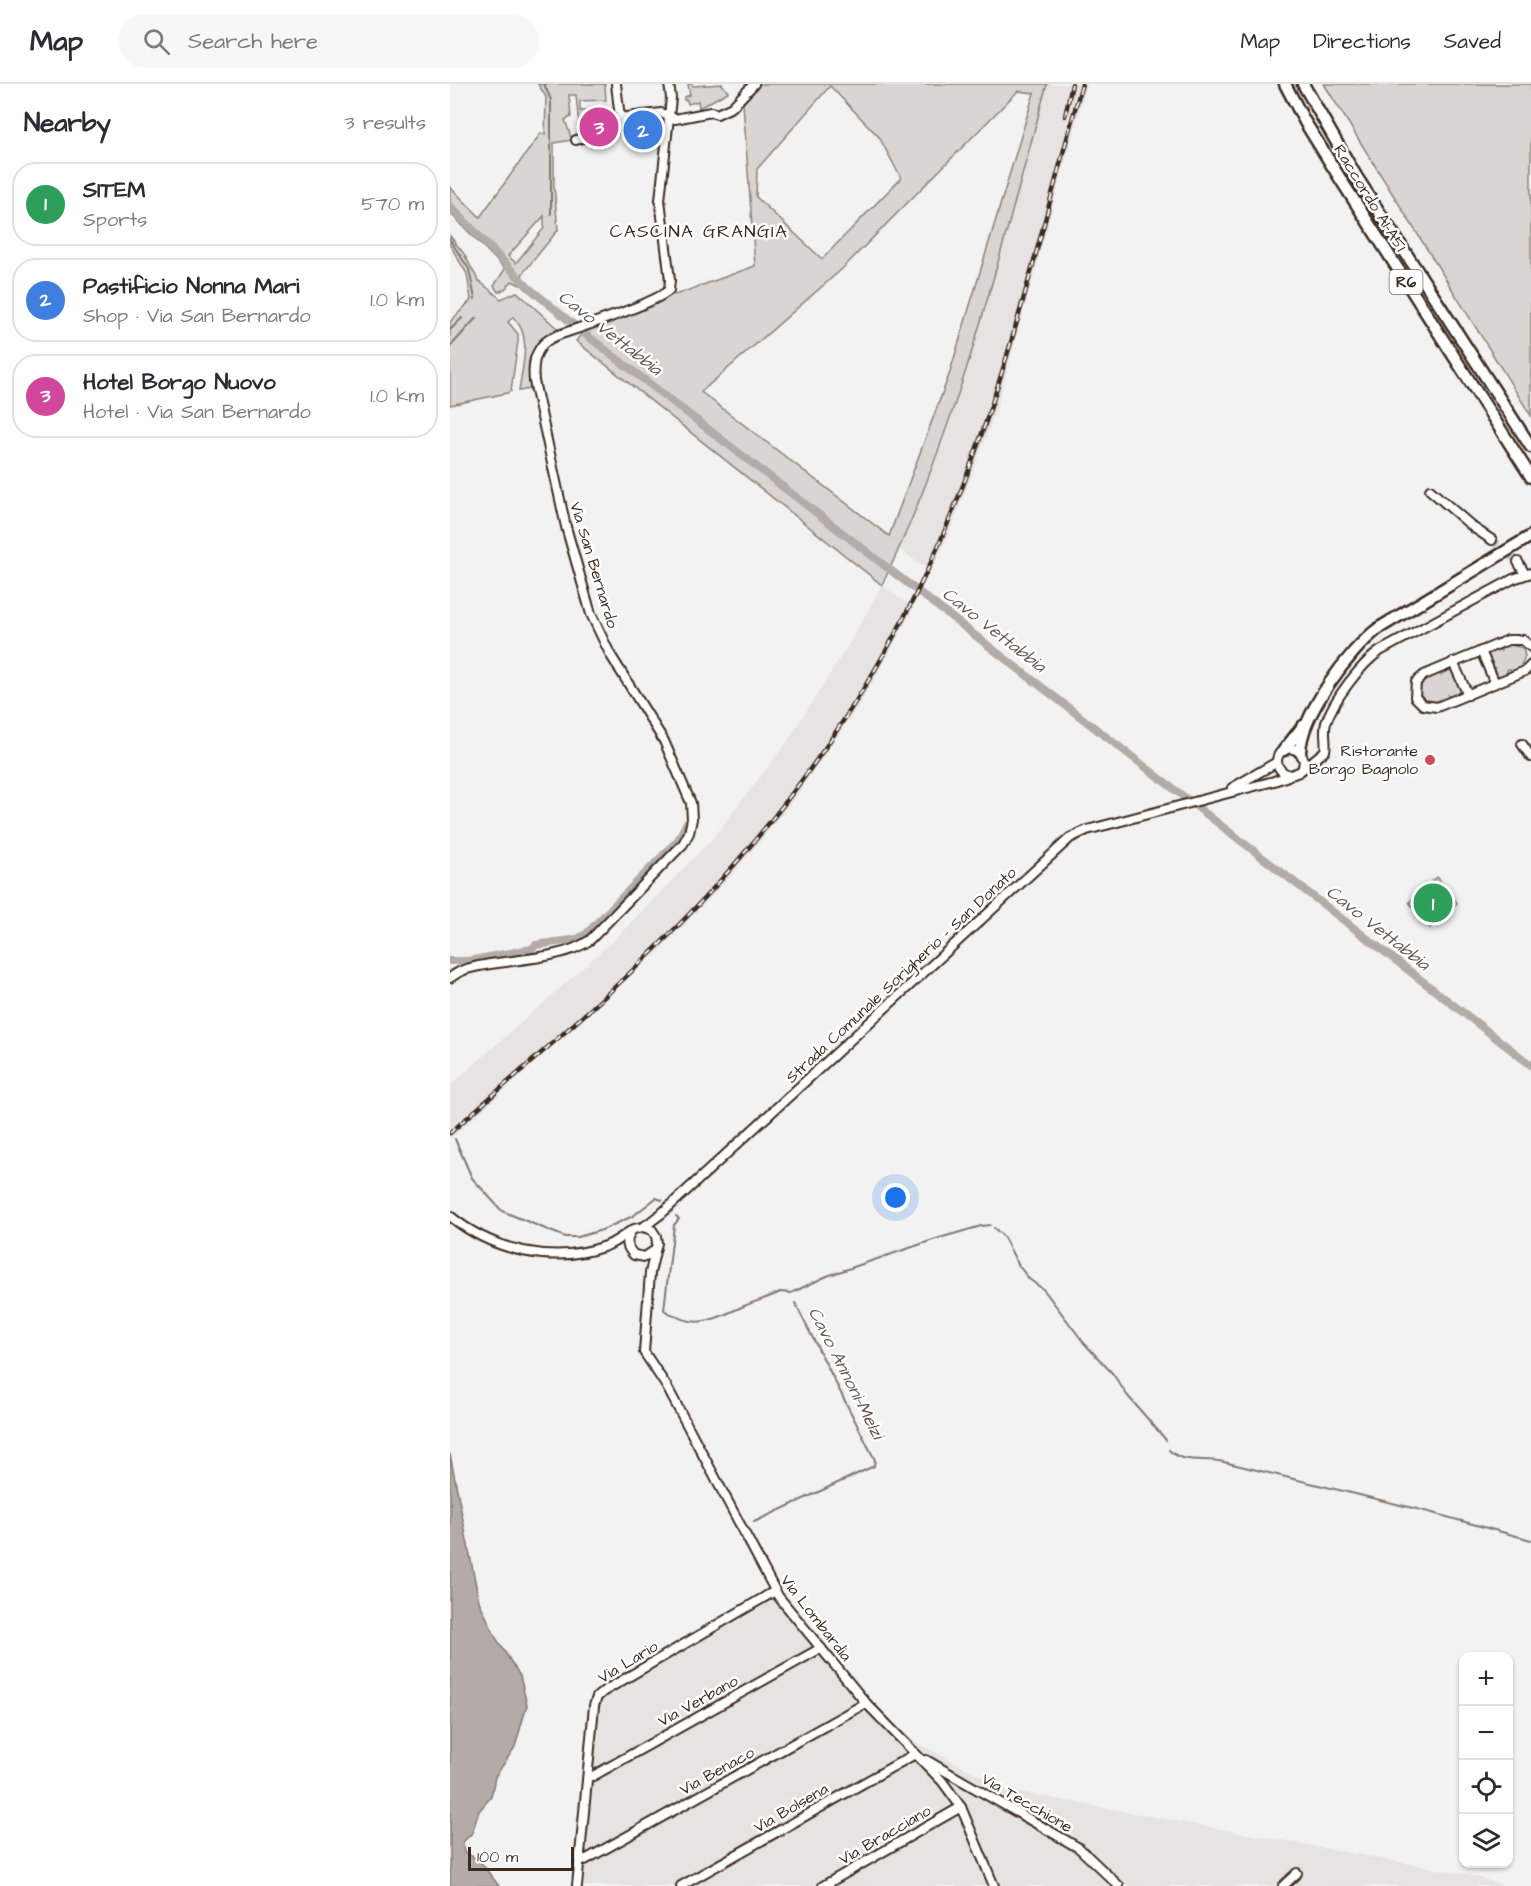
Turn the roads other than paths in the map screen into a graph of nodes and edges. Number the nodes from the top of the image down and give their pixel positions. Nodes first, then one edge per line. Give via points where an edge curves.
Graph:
1 (616, 84) edge
2 (669, 84) edge
3 (754, 84) edge
4 (1285, 84) edge
5 (1303, 84) edge
6 (668, 115) junction
7 (619, 118) junction
8 (576, 140) dead end
9 (1531, 447) edge
10 (1531, 477) edge
11 (1430, 490) dead end
12 (1531, 536) edge
13 (1492, 540) tunnel mouth
14 (1518, 562) tunnel mouth
15 (1528, 573) edge
16 (1531, 647) edge
17 (1481, 651) junction
18 (1454, 662) junction
19 (1531, 665) edge
20 (1495, 683) junction
21 (1468, 694) junction
22 (1309, 718) junction
23 (1522, 744) dead end
24 (1284, 750) junction
25 (1301, 753) junction
26 (1320, 756) junction
27 (1531, 757) edge
28 (1277, 762) junction
29 (1303, 767) junction
30 (1290, 775) junction
31 (1220, 794) junction
32 (450, 978) edge
33 (662, 1214) junction
34 (450, 1216) edge
35 (643, 1227) junction
36 (632, 1230) junction
37 (654, 1232) junction
38 (608, 1246) junction
39 (628, 1247) junction
40 (655, 1250) junction
41 (643, 1257) junction
42 (651, 1273) junction
43 (775, 1591) junction
44 (820, 1648) junction
45 (866, 1703) junction
46 (915, 1754) junction
47 (588, 1776) junction
48 (961, 1808) junction
49 (580, 1860) junction
50 (1297, 1873) dead end
51 (577, 1886) edge
52 (681, 1886) edge
53 (823, 1886) edge
54 (994, 1886) edge
55 (1119, 1886) edge
56 (1283, 1886) edge

1 - 7 street
2 - 6 street, Via San Bernardo
3 - 6 street via 732,106 717,114 675,119
4 - 10 highway, Raccordo A1-A51 / R6 via 1341,180
5 - 9 highway, Raccordo A1-A51 / R6 via 1356,176
6 - 7 street
6 - 32 street, Via San Bernardo via 660,200 669,290 546,342 539,349 533,370 566,527 594,621 664,741 691,802 690,827 683,844 580,947 468,968
7 - 8 street via 621,127
11 - 13 street
12 - 22 highway via 1369,636 1343,664
14 - 15 street
15 - 26 street via 1368,660 1328,718 1324,729 1326,748
16 - 17 street via 1523,640 1512,639
17 - 18 street
17 - 20 street
18 - 21 street
18 - 21 street via 1419,678 1414,687 1415,697 1420,704 1432,707
19 - 20 street
20 - 21 street
22 - 24 highway
22 - 25 highway
23 - 27 street
24 - 25 street via 1291,748
24 - 28 street
25 - 26 street
25 - 29 street
26 - 29 street
28 - 30 street
28 - 31 street
29 - 30 street
30 - 31 street
31 - 33 street, Strada Comunale Sorigherio - San Donato via 1070,838
33 - 35 street, Strada Comunale Sorigherio - San Donato
33 - 37 street
34 - 38 street via 479,1236 536,1254 568,1255
35 - 36 street
35 - 37 street
36 - 38 street
36 - 39 street via 627,1238
37 - 40 street
38 - 39 street
39 - 41 street via 634,1255
40 - 41 street
40 - 42 street, Via Lombardia
41 - 42 street
42 - 43 street, Via Lombardia via 644,1352 667,1386
43 - 44 street, Via Lombardia
43 - 47 street, Via Lario via 597,1697
44 - 45 street, Via Lombardia
44 - 47 street, Via Verbano
45 - 46 street, Via Lombardia
45 - 49 street, Via Benaco
46 - 48 street, Via Lombardia via 942,1781
46 - 52 street, Via Bolsena
46 - 55 street, Via Tecchione via 1079,1848
47 - 49 street, Via Lario
48 - 53 street, Via Bracciano
48 - 54 street, Via Lombardia
49 - 51 street, Via Lario
50 - 56 street

